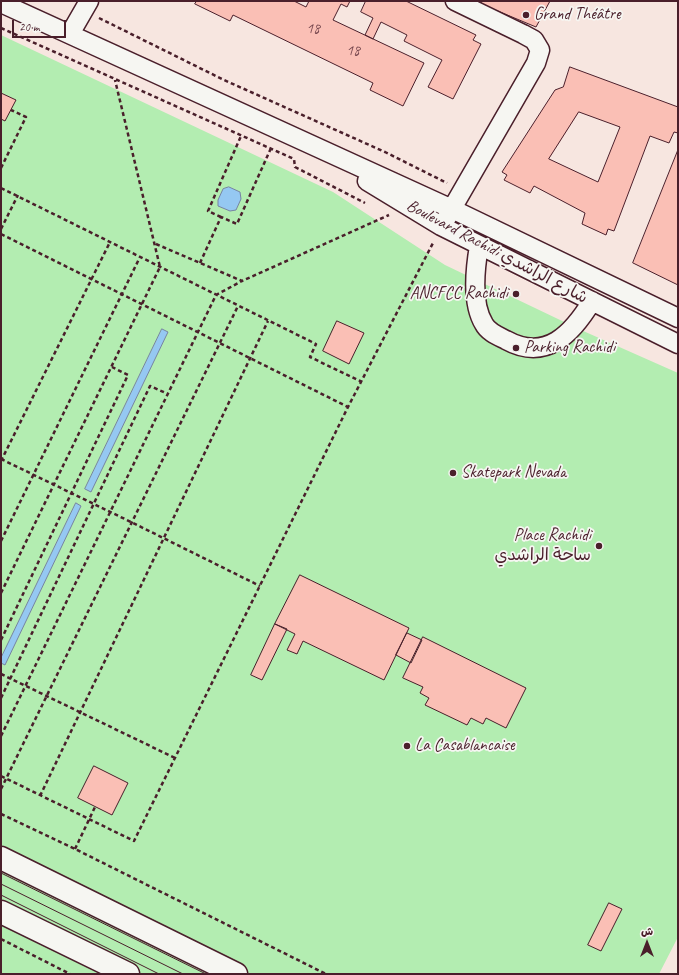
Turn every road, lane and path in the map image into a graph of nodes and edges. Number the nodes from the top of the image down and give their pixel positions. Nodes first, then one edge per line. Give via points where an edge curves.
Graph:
1 (455, 1) edge
2 (1, 3) edge
3 (86, 6) edge
4 (1, 28) edge
5 (70, 34) junction
6 (115, 79) junction
7 (11, 110) dead end
8 (241, 136) junction
9 (300, 139) junction
10 (271, 148) junction
11 (1, 168) edge
12 (1, 188) edge
13 (463, 191) junction
14 (18, 195) junction
15 (369, 205) dead end
16 (452, 209) junction
17 (383, 212) dead end
18 (221, 216) junction
19 (441, 226) junction
20 (1, 229) edge
21 (1, 234) edge
22 (427, 238) dead end
23 (110, 242) junction
24 (433, 242) junction
25 (156, 244) junction
26 (440, 246) dead end
27 (479, 246) junction
28 (140, 257) junction
29 (200, 263) junction
30 (160, 267) junction
31 (92, 278) junction
32 (242, 281) junction
33 (122, 294) junction
34 (216, 295) junction
35 (592, 301) junction
36 (142, 304) junction
37 (238, 306) junction
38 (678, 318) edge
39 (268, 320) junction
40 (198, 332) junction
41 (220, 343) junction
42 (678, 344) edge
43 (250, 359) junction
44 (112, 367) junction
45 (362, 382) junction
46 (168, 394) junction
47 (348, 408) junction
48 (1, 459) edge
49 (34, 474) junction
50 (54, 485) junction
51 (72, 493) junction
52 (94, 503) junction
53 (111, 512) junction
54 (132, 522) junction
55 (165, 538) junction
56 (1, 541) edge
57 (260, 586) junction
58 (1, 593) edge
59 (1, 640) edge
60 (1, 674) edge
61 (10, 679) junction
62 (25, 686) junction
63 (46, 696) junction
64 (1, 698) edge
65 (80, 713) junction
66 (1, 736) edge
67 (175, 758) junction
68 (1, 776) edge
69 (6, 779) junction
70 (1, 789) edge
71 (40, 796) junction
72 (95, 807) dead end
73 (1, 814) edge
74 (89, 819) junction
75 (75, 849) junction
76 (1, 858) edge
77 (1, 912) edge
78 (1, 939) edge
79 (322, 973) edge
80 (70, 974) edge
81 (128, 974) edge
82 (236, 974) edge
83 (326, 974) edge

1 - 13 street via 534,40 540,50 536,63
2 - 5 street, Boulevard Rachidi شارع الراشدي
3 - 5 street
3 - 13 path via 224,80 385,152
4 - 6 path
5 - 9 street, Boulevard Rachidi شارع الراشدي
6 - 8 path
6 - 25 path
7 - 11 path via 26,117
8 - 10 path
8 - 18 path via 208,211
9 - 16 street, Boulevard Rachidi شارع الراشدي
9 - 19 street, Boulevard Rachidi شارع الراشدي
10 - 15 path via 294,159 295,167
10 - 18 path via 237,224
12 - 14 path
13 - 16 street
14 - 20 path
14 - 23 path
16 - 19 street
16 - 38 street, Boulevard Rachidi شارع الراشدي
17 - 32 path via 389,215
18 - 29 path
19 - 24 path
19 - 27 street, Boulevard Rachidi شارع الراشدي
21 - 31 path
22 - 24 path
23 - 28 path
23 - 31 path
24 - 26 path
24 - 45 path
25 - 29 path
25 - 30 path
27 - 35 street, Boulevard Rachidi شارع الراشدي
27 - 35 street via 476,262 477,308 490,331 512,344 534,349 563,338 584,315
28 - 30 path
28 - 33 path
29 - 32 path
30 - 34 path
30 - 36 path
31 - 33 path
31 - 48 path
32 - 34 path
33 - 36 path
33 - 49 path
34 - 37 path
34 - 40 path
35 - 42 street, Boulevard Rachidi شارع الراشدي
36 - 40 path
36 - 44 path
37 - 39 path
37 - 41 path
39 - 43 path
39 - 45 path via 316,344 310,357
40 - 41 path
40 - 46 path
41 - 43 path
41 - 54 path
43 - 47 path
43 - 55 path
44 - 50 path
44 - 51 path via 128,375
45 - 47 path
46 - 52 path via 150,386
46 - 53 path
47 - 57 path
48 - 49 path
49 - 50 path
49 - 56 path
50 - 51 path
50 - 58 path
51 - 52 path
51 - 59 path
52 - 53 path
52 - 61 path
53 - 54 path
53 - 62 path
54 - 55 path
54 - 63 path
55 - 57 path
55 - 65 path
57 - 67 path
60 - 61 path
61 - 62 path
61 - 64 path
62 - 63 path
62 - 66 path
63 - 65 path
63 - 69 path
65 - 67 path
65 - 71 path
67 - 74 path via 134,841
68 - 69 path
69 - 70 path
69 - 71 path
71 - 74 path
72 - 74 path
73 - 75 path
74 - 75 path
75 - 79 path
76 - 82 main road
77 - 81 main road
78 - 80 path
79 - 83 path

